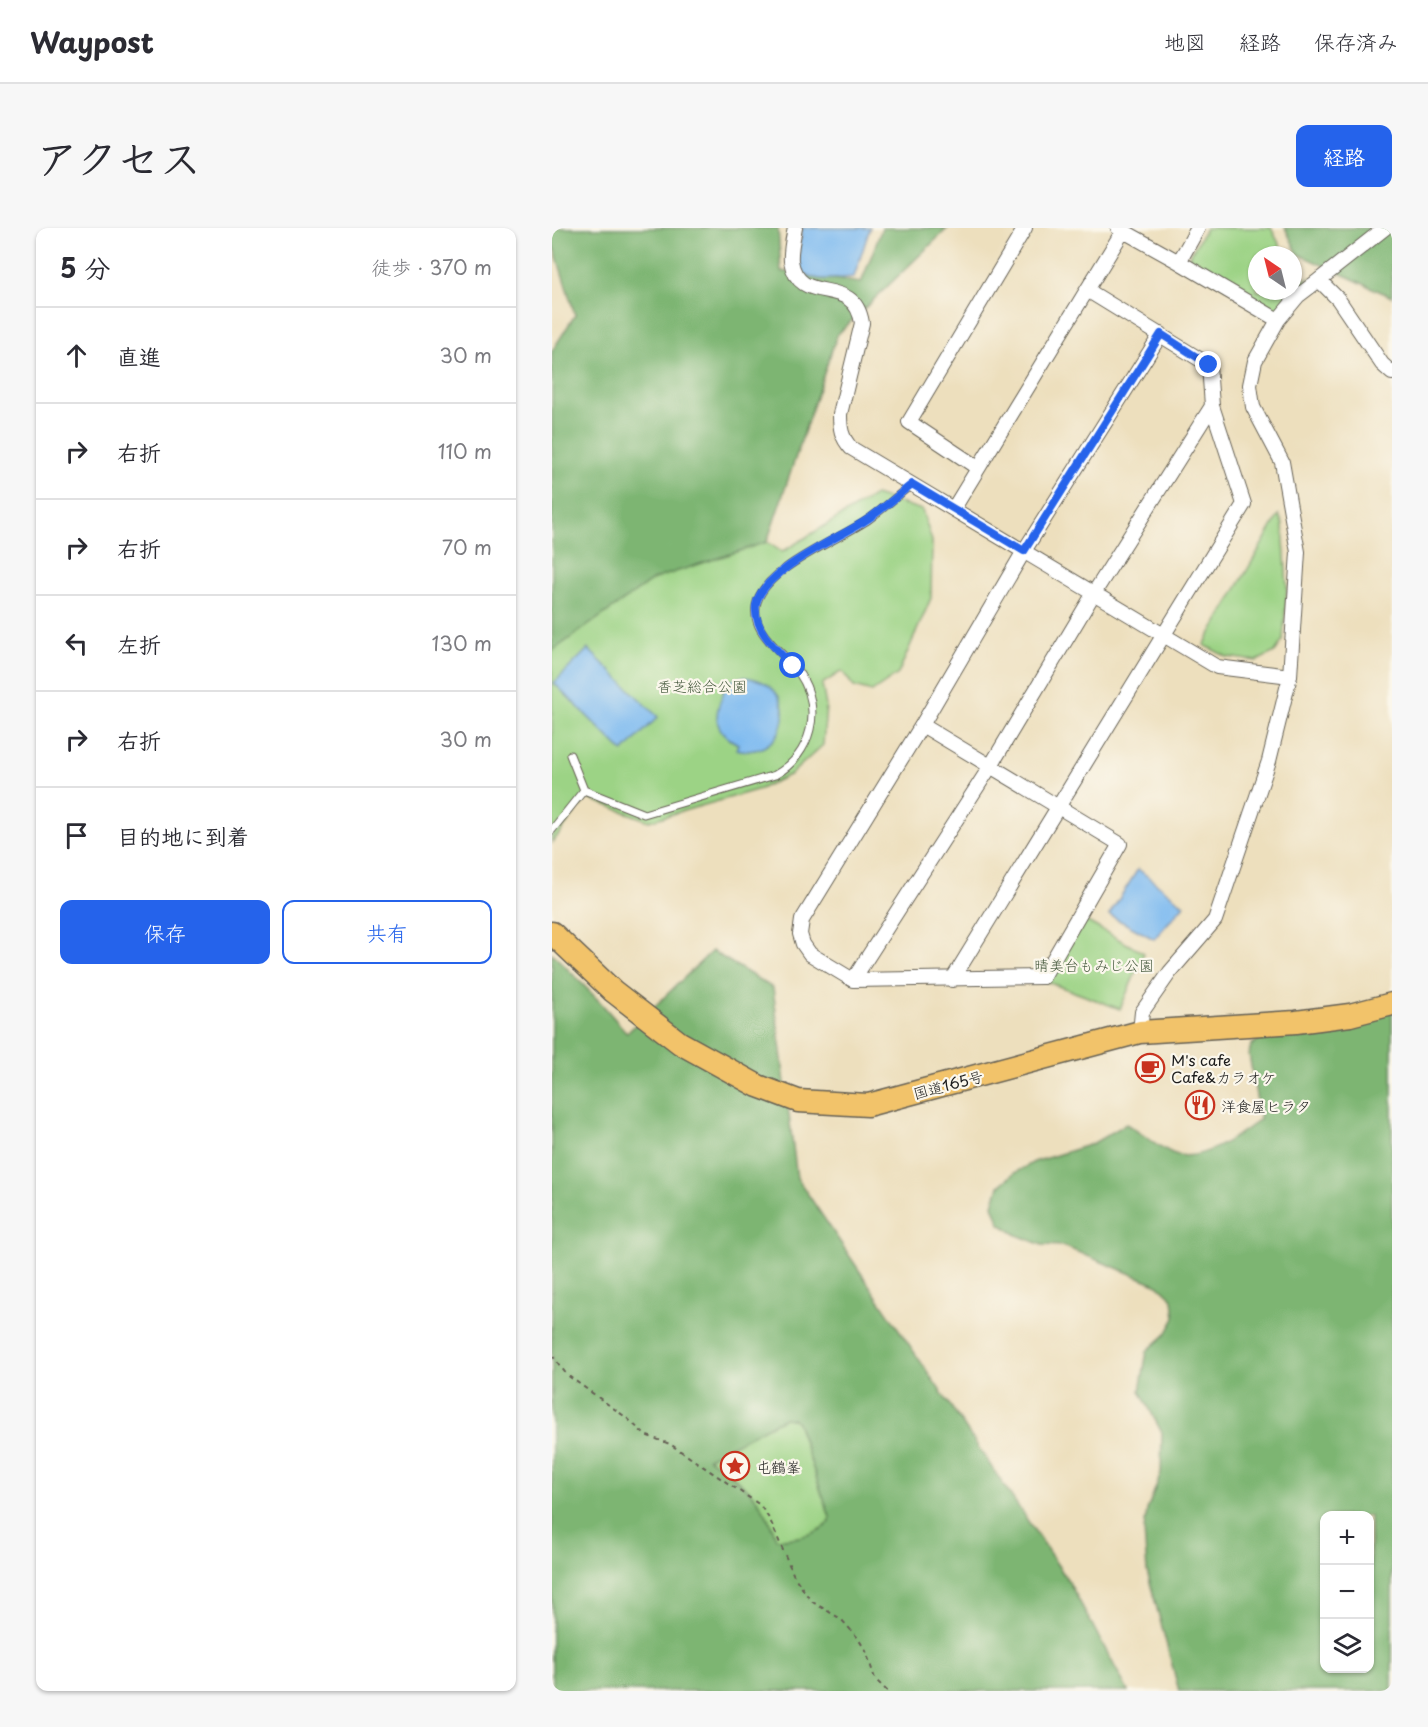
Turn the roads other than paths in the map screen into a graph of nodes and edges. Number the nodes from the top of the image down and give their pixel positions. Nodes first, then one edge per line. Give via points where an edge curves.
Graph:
1 (795, 228) edge
2 (1025, 228) edge
3 (1198, 228) edge
4 (1385, 228) edge
5 (1120, 230) edge
6 (1179, 262) junction
7 (1319, 280) junction
8 (1087, 290) junction
9 (1278, 320) junction
10 (1161, 334) junction
11 (1392, 373) edge
12 (1212, 406) junction
13 (978, 468) junction
14 (912, 484) junction
15 (954, 508) junction
16 (1024, 551) junction
17 (1094, 593) junction
18 (1163, 634) junction
19 (1290, 676) junction
20 (922, 725) junction
21 (570, 755) dead end
22 (990, 767) junction
23 (584, 790) junction
24 (1057, 807) junction
25 (552, 831) edge
26 (552, 933) edge
27 (853, 980) junction
28 (952, 980) junction
29 (1392, 1004) edge
30 (1140, 1032) junction

1 - 14 street via 791,259 799,279 815,290 845,295 860,313 862,323 840,414 844,440
2 - 13 street via 909,422
3 - 6 street
4 - 7 street
5 - 6 street
5 - 8 street
6 - 9 street
7 - 9 street via 1298,296
7 - 11 street via 1338,299
8 - 10 street
8 - 13 street
9 - 19 street via 1256,361 1250,385 1253,407 1282,462 1298,552
10 - 12 street via 1209,365
10 - 16 street
12 - 17 street
12 - 18 street via 1244,504
13 - 15 street
14 - 15 street
14 - 23 lane via 868,519 778,573 763,588 756,604 762,632 799,673 812,707 808,741 793,763 775,775 644,814
15 - 16 street
16 - 17 street
16 - 20 street
17 - 18 street
17 - 22 street
18 - 19 street via 1217,667
18 - 24 street
19 - 30 street via 1269,761 1215,920 1142,1012
20 - 22 street
20 - 27 street via 802,920 800,934 810,954
21 - 23 lane
22 - 24 street
22 - 27 street
23 - 25 lane
24 - 28 street
24 - 28 street via 1120,844 1043,977
26 - 30 highway, 国道165号 via 613,991 680,1043 758,1086 798,1101 868,1105
27 - 28 street
29 - 30 highway, 国道165号 via 1350,1015 1296,1022

